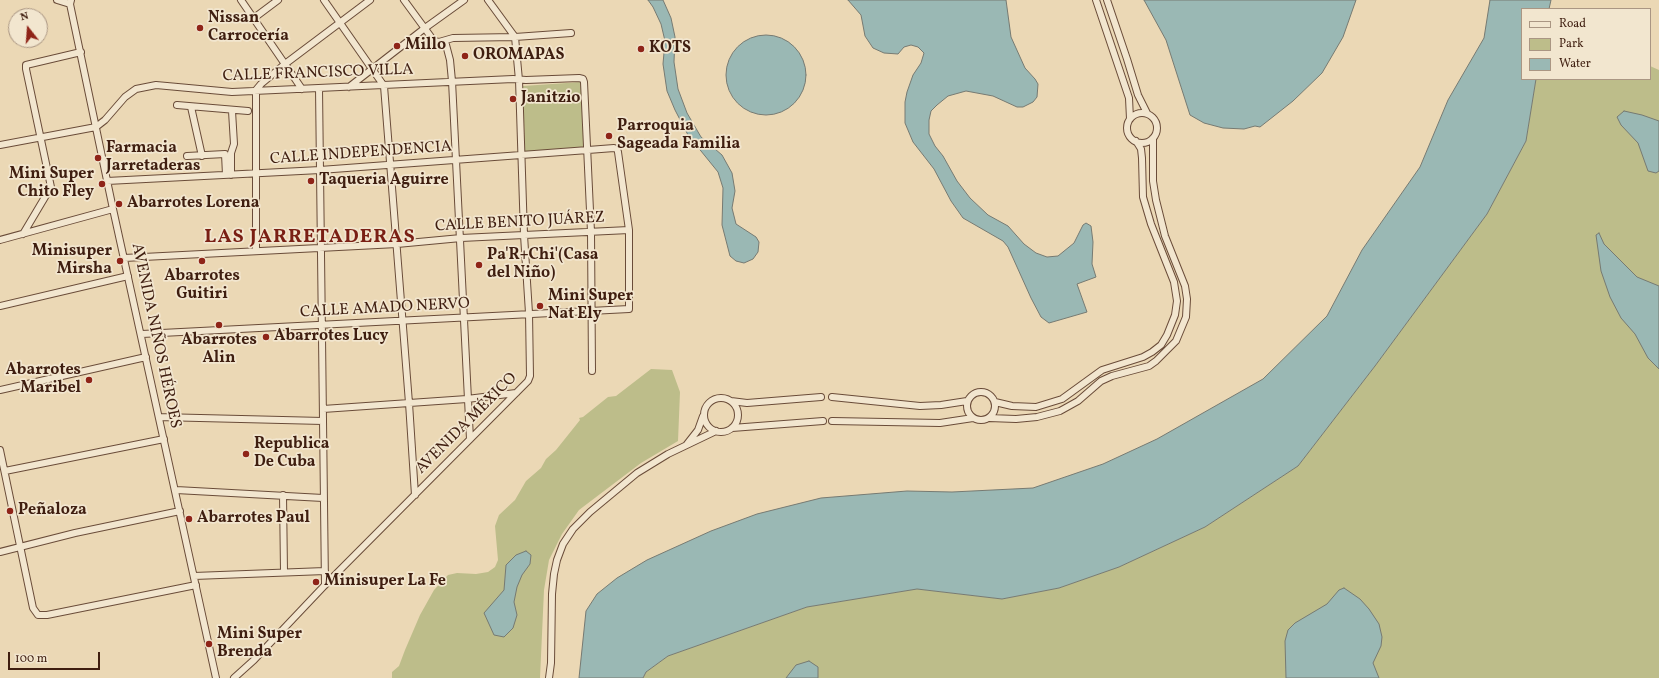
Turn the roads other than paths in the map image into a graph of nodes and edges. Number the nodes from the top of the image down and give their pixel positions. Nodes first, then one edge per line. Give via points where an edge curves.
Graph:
1 (57, 0) edge
2 (241, 0) edge
3 (278, 0) edge
4 (324, 0) edge
5 (370, 0) edge
6 (404, 0) edge
7 (464, 0) edge
8 (488, 0) edge
9 (1096, 0) edge
10 (1107, 0) edge
11 (70, 2) edge
12 (254, 18) junction
13 (340, 22) junction
14 (425, 28) junction
15 (571, 32) dead end
16 (515, 37) junction
17 (445, 41) junction
18 (81, 52) junction
19 (286, 64) junction
20 (372, 69) junction
21 (520, 80) junction
22 (452, 82) junction
23 (384, 86) junction
24 (349, 87) junction
25 (319, 88) junction
26 (302, 89) junction
27 (256, 90) junction
28 (176, 105) dead end
29 (191, 106) junction
30 (232, 111) junction
31 (248, 111) dead end
32 (1147, 113) junction
33 (1130, 119) junction
34 (96, 126) junction
35 (41, 136) junction
36 (1153, 138) junction
37 (1136, 141) junction
38 (0, 145) edge
39 (588, 150) junction
40 (187, 156) dead end
41 (202, 156) junction
42 (521, 156) junction
43 (456, 160) junction
44 (390, 166) junction
45 (320, 170) junction
46 (255, 174) junction
47 (228, 175) junction
48 (107, 181) junction
49 (113, 209) junction
50 (629, 230) junction
51 (591, 232) junction
52 (23, 234) junction
53 (524, 235) junction
54 (461, 238) junction
55 (0, 240) edge
56 (397, 244) junction
57 (321, 248) junction
58 (256, 251) junction
59 (124, 258) junction
60 (128, 276) junction
61 (0, 306) edge
62 (591, 312) junction
63 (529, 313) junction
64 (465, 317) junction
65 (402, 322) junction
66 (322, 326) junction
67 (142, 334) junction
68 (146, 357) junction
69 (592, 370) dead end
70 (0, 390) edge
71 (516, 394) junction
72 (821, 397) dead end
73 (832, 397) dead end
74 (467, 399) junction
75 (731, 401) junction
76 (967, 401) junction
77 (995, 402) junction
78 (409, 404) junction
79 (323, 409) junction
80 (703, 416) junction
81 (159, 417) junction
82 (973, 418) junction
83 (989, 418) junction
84 (322, 421) junction
85 (822, 421) dead end
86 (832, 421) dead end
87 (732, 428) junction
88 (716, 431) junction
89 (164, 439) junction
90 (470, 439) junction
91 (687, 444) junction
92 (0, 450) edge
93 (5, 471) junction
94 (176, 490) junction
95 (415, 494) junction
96 (283, 495) junction
97 (323, 498) junction
98 (180, 511) junction
99 (21, 546) junction
100 (0, 552) edge
101 (325, 571) junction
102 (284, 572) junction
103 (194, 576) junction
104 (196, 585) junction
105 (325, 585) junction
106 (216, 678) edge
107 (234, 678) edge
108 (548, 678) edge

1 - 11 street
2 - 12 street
3 - 12 street
4 - 13 street
5 - 13 street
6 - 14 street
7 - 14 street
8 - 16 street, AVENIDA MÉXICO
9 - 33 street via 1129,98
10 - 32 street via 1138,95
11 - 18 street, AVENIDA NIÑOS HÉROES
12 - 19 street
13 - 19 street
13 - 20 street
14 - 17 street via 434,40
14 - 20 street
15 - 16 street
16 - 17 street via 453,38
16 - 21 street, AVENIDA MÉXICO
17 - 22 street
18 - 34 street, AVENIDA NIÑOS HÉROES
18 - 35 street via 26,65
19 - 26 street
19 - 27 street
20 - 23 street
20 - 24 street
21 - 22 street, CALLE FRANCISCO VILLA
21 - 39 street, CALLE FRANCISCO VILLA via 583,79
21 - 42 street, AVENIDA MÉXICO
22 - 23 street, CALLE FRANCISCO VILLA
22 - 43 street
23 - 24 street, CALLE FRANCISCO VILLA
23 - 44 street
24 - 25 street, CALLE FRANCISCO VILLA
25 - 26 street, CALLE FRANCISCO VILLA
25 - 45 street
26 - 27 street, CALLE FRANCISCO VILLA
27 - 34 street, CALLE FRANCISCO VILLA via 232,92 178,86 146,86 125,97 105,120
27 - 46 street
28 - 29 street
29 - 30 street
29 - 41 street
30 - 31 street
30 - 47 street via 234,144
32 - 33 street via 1137,114
32 - 36 street via 1157,124
33 - 37 street via 1129,134
34 - 35 street
34 - 48 street, AVENIDA NIÑOS HÉROES
35 - 38 street
35 - 52 street via 51,187
36 - 37 street via 1145,142
36 - 83 street via 1153,181 1156,200 1187,299 1186,317 1176,341 1149,366 1101,381 1078,401 1060,411 1037,417
37 - 77 street via 1141,149 1143,197 1174,282 1177,301 1175,315 1167,335 1152,352 1102,370 1062,399 1036,407
39 - 42 street, CALLE INDEPENDENCIA
39 - 50 street, CALLE INDEPENDENCIA via 617,149
39 - 51 street
40 - 41 street
41 - 47 street via 225,154
42 - 43 street, CALLE INDEPENDENCIA
42 - 53 street, AVENIDA MÉXICO
43 - 44 street, CALLE INDEPENDENCIA
43 - 54 street
44 - 45 street, CALLE INDEPENDENCIA
44 - 56 street
45 - 46 street, CALLE INDEPENDENCIA
45 - 57 street
46 - 47 street, CALLE INDEPENDENCIA
46 - 58 street
47 - 48 street, CALLE INDEPENDENCIA
48 - 49 street, AVENIDA NIÑOS HÉROES
49 - 52 street
49 - 59 street, AVENIDA NIÑOS HÉROES
50 - 51 street, CALLE BENITO JUÁREZ
50 - 62 street, CALLE AMADO NERVO via 629,309
51 - 53 street, CALLE BENITO JUÁREZ
51 - 62 street
52 - 55 street
53 - 54 street, CALLE BENITO JUÁREZ
53 - 63 street, AVENIDA MÉXICO
54 - 56 street, CALLE BENITO JUÁREZ
54 - 64 street
56 - 57 street, CALLE BENITO JUÁREZ
56 - 65 street
57 - 58 street, CALLE BENITO JUÁREZ
57 - 66 street
58 - 59 street, CALLE BENITO JUÁREZ
59 - 60 street, AVENIDA NIÑOS HÉROES
60 - 61 street
60 - 67 street, AVENIDA NIÑOS HÉROES
62 - 63 street, CALLE AMADO NERVO
62 - 69 street
63 - 64 street, CALLE AMADO NERVO
63 - 71 street, AVENIDA MÉXICO via 530,376
64 - 65 street, CALLE AMADO NERVO
64 - 74 street
65 - 66 street, CALLE AMADO NERVO
65 - 78 street
66 - 67 street, CALLE AMADO NERVO
66 - 79 street
67 - 68 street, AVENIDA NIÑOS HÉROES
68 - 70 street
68 - 81 street, AVENIDA NIÑOS HÉROES
71 - 74 street
71 - 90 street, AVENIDA MÉXICO
72 - 75 street via 747,403
73 - 76 street via 920,406
74 - 78 street
74 - 90 street
75 - 80 street via 720,397 710,401
75 - 87 street via 738,414
76 - 77 street via 973,394 982,391 990,394
76 - 82 street via 967,410
77 - 83 street via 994,411
78 - 79 street
78 - 95 street
79 - 84 street
80 - 88 street via 707,426
80 - 91 street via 698,430
81 - 84 street
81 - 89 street, AVENIDA NIÑOS HÉROES
82 - 83 street
82 - 86 street via 940,423
84 - 97 street
85 - 87 street
87 - 88 street
88 - 91 street
89 - 93 street
89 - 94 street, AVENIDA NIÑOS HÉROES
90 - 95 street, AVENIDA MÉXICO
91 - 108 street via 637,473 614,491 573,529 563,544 557,560 552,594 551,663
92 - 93 street
93 - 99 street
94 - 96 street
94 - 98 street, AVENIDA NIÑOS HÉROES
95 - 105 street, AVENIDA MÉXICO
96 - 97 street
96 - 102 street
97 - 101 street
98 - 99 street
98 - 103 street, AVENIDA NIÑOS HÉROES
99 - 100 street
99 - 104 street via 33,608 38,615
101 - 102 street
101 - 105 street
102 - 103 street
103 - 104 street, AVENIDA NIÑOS HÉROES
104 - 106 street, AVENIDA NIÑOS HÉROES
105 - 107 street, AVENIDA MÉXICO

